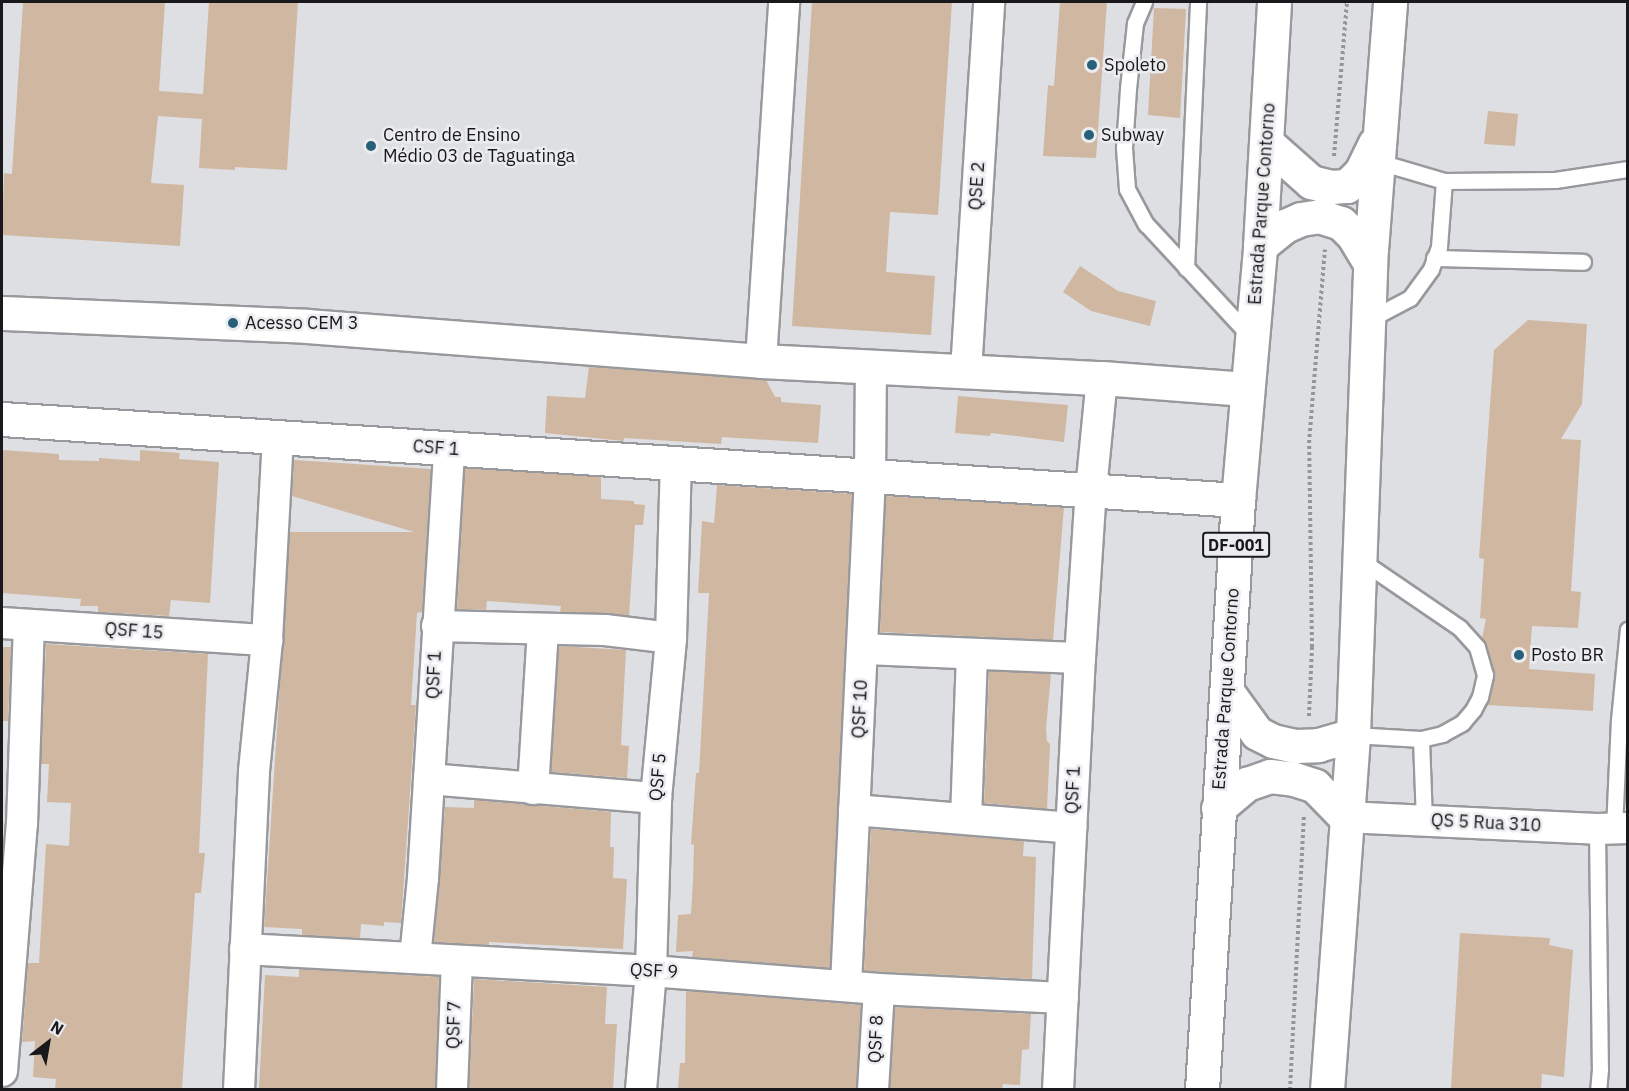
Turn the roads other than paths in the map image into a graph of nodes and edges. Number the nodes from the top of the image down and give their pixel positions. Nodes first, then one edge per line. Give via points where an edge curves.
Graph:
1 (784, 2) edge
2 (989, 2) edge
3 (1144, 2) edge
4 (1198, 2) edge
5 (1274, 2) edge
6 (1390, 2) edge
7 (1267, 143) junction
8 (1377, 149) junction
9 (1628, 169) edge
10 (1443, 181) junction
11 (1260, 246) junction
12 (1434, 258) junction
13 (1583, 262) dead end
14 (1370, 263) junction
15 (1186, 268) junction
16 (2, 313) edge
17 (1368, 320) junction
18 (1252, 338) junction
19 (761, 361) junction
20 (871, 367) junction
21 (966, 370) junction
22 (1102, 378) junction
23 (1246, 389) junction
24 (2, 419) edge
25 (278, 438) junction
26 (449, 449) junction
27 (676, 464) junction
28 (870, 477) junction
29 (1091, 490) junction
30 (1238, 500) junction
31 (1359, 558) junction
32 (15, 624) edge
33 (437, 626) junction
34 (1628, 629) edge
35 (543, 630) junction
36 (670, 638) junction
37 (267, 640) junction
38 (863, 649) junction
39 (972, 654) junction
40 (1080, 658) junction
41 (1228, 693) junction
42 (1623, 720) edge
43 (1353, 735) junction
44 (1421, 739) junction
45 (429, 779) junction
46 (533, 789) junction
47 (656, 798) junction
48 (1218, 808) junction
49 (854, 810) junction
50 (1344, 817) junction
51 (966, 818) junction
52 (1424, 819) junction
53 (12, 823) edge
54 (1071, 828) junction
55 (1613, 829) edge
56 (244, 949) junction
57 (415, 958) junction
58 (457, 961) junction
59 (651, 971) junction
60 (4, 985) edge
61 (846, 985) junction
62 (879, 988) junction
63 (1064, 998) junction
64 (2, 1071) edge
65 (239, 1089) edge
66 (452, 1089) edge
67 (641, 1089) edge
68 (873, 1089) edge
69 (1058, 1089) edge
70 (1202, 1089) edge
71 (1327, 1089) edge
72 (1598, 1089) edge

1 - 19 street
2 - 21 street, QSE 2
3 - 15 lane via 1135,23 1128,89 1124,148 1127,189 1146,224
4 - 15 lane
5 - 7 main road, Estrada Parque Contorno / DF-001
6 - 8 main road
7 - 8 main road via 1311,182 1331,187 1347,186
7 - 11 main road, Estrada Parque Contorno / DF-001
8 - 10 lane
8 - 14 main road
9 - 10 lane via 1556,180
10 - 12 lane via 1439,247
11 - 14 main road via 1285,226 1319,216 1341,222
11 - 18 main road, Estrada Parque Contorno / DF-001
12 - 13 lane
12 - 17 lane via 1431,269 1410,298
14 - 17 main road
15 - 18 lane
16 - 19 main road via 307,326
17 - 31 main road
18 - 23 main road, Estrada Parque Contorno / DF-001
19 - 20 main road
20 - 21 main road
20 - 28 street, QSF 10
21 - 22 main road
22 - 23 main road
22 - 29 street, QSF 1
23 - 30 main road, Estrada Parque Contorno / DF-001
24 - 25 main road, CSF 1
25 - 26 main road, CSF 1
25 - 37 street
26 - 27 main road, CSF 1
26 - 33 street
27 - 28 main road, CSF 1
27 - 36 street, QSF 5
28 - 29 main road, CSF 1
28 - 38 street, QSF 10
29 - 30 main road, CSF 1
29 - 40 street, QSF 1
30 - 41 main road, Estrada Parque Contorno / DF-001
31 - 43 main road
31 - 44 lane via 1438,611 1477,647 1485,675 1473,710 1462,723
32 - 37 street, QSF 15
32 - 53 street
33 - 35 street, QSF 1
33 - 45 street, QSF 1
34 - 42 lane
35 - 36 street, QSF 1 via 605,630
35 - 46 street
36 - 47 street, QSF 5
37 - 56 street via 254,771
38 - 39 street
38 - 49 street, QSF 10
39 - 40 street
39 - 51 street
40 - 54 street, QSF 1
41 - 43 main road via 1257,733 1273,741 1295,746
41 - 48 main road, Estrada Parque Contorno / DF-001
42 - 55 lane
43 - 44 lane
43 - 50 main road
44 - 52 lane
45 - 46 street
45 - 57 street, QSF 1
46 - 47 street
47 - 59 street, QSF 5
48 - 50 main road via 1247,784 1270,776 1315,786
48 - 70 main road, Estrada Parque Contorno / DF-001
49 - 51 street
49 - 61 street, QSF 10
50 - 52 street, QS 5 Rua 310
50 - 71 main road
51 - 54 street
52 - 55 street, QS 5 Rua 310
53 - 60 street
54 - 63 street, QSF 1
55 - 72 lane
56 - 57 street, QSF 9
56 - 65 street
57 - 58 street, QSF 9
58 - 59 street, QSF 9
58 - 66 street, QSF 7
59 - 61 street, QSF 9
59 - 67 street, QSF 5
60 - 64 street
61 - 62 street, QSF 9
62 - 63 street, QSF 9
62 - 68 street, QSF 8
63 - 69 street, QSF 1

